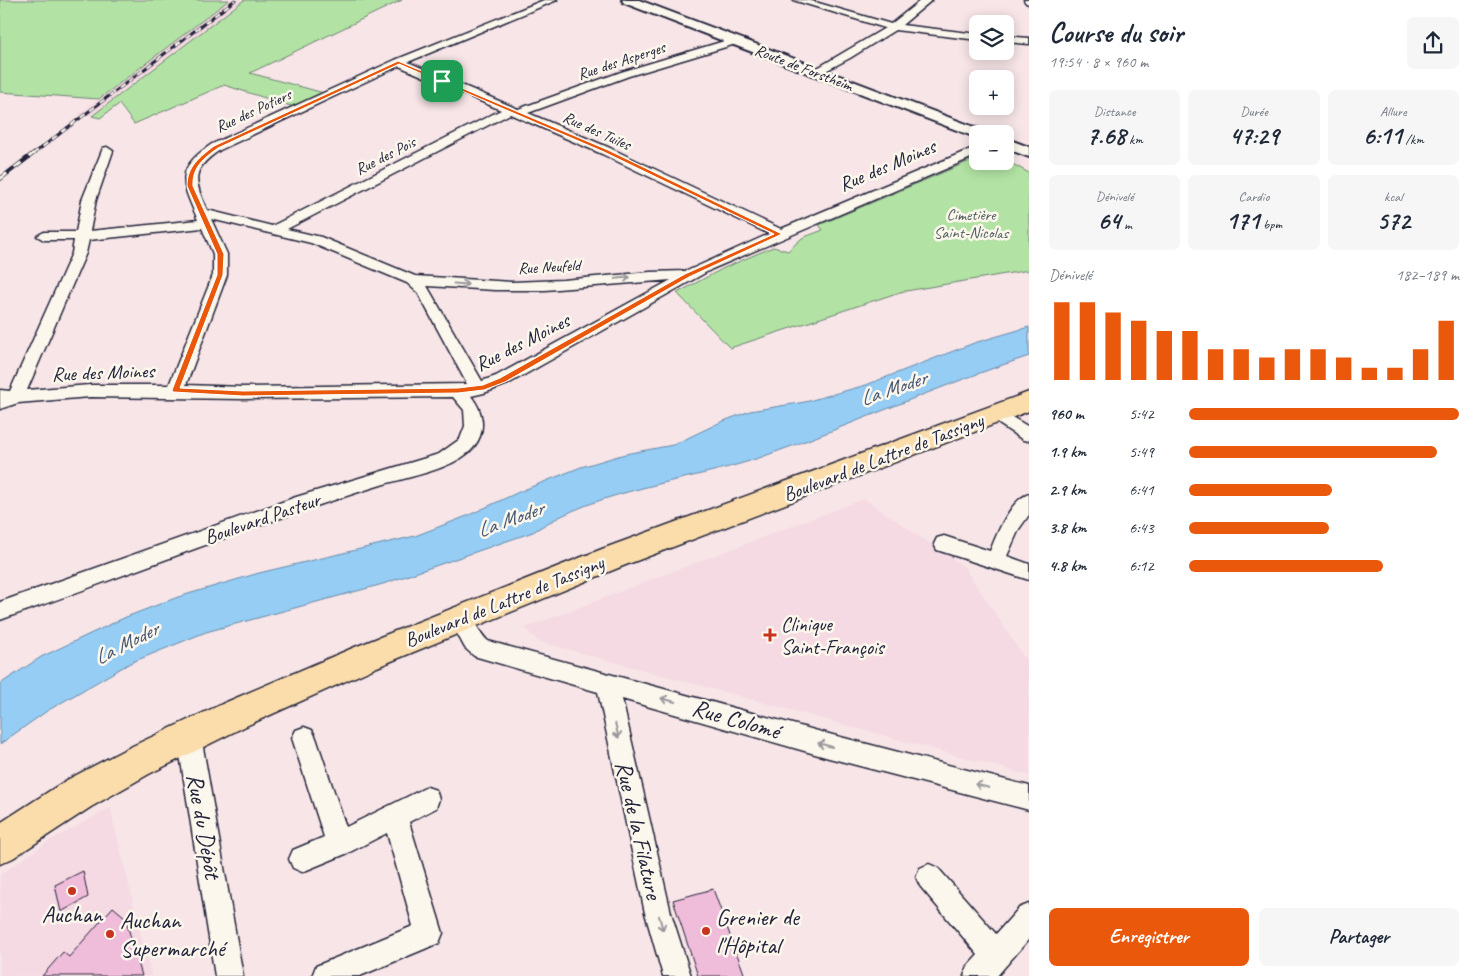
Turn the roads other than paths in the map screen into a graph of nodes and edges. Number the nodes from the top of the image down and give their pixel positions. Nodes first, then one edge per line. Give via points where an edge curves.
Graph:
1 (552, 0) edge
2 (628, 0) edge
3 (798, 0) edge
4 (927, 0) edge
5 (906, 18) junction
6 (891, 28) junction
7 (914, 31) junction
8 (969, 36) edge
9 (735, 40) junction
10 (1014, 40) edge
11 (1029, 42) edge
12 (398, 62) junction
13 (818, 72) junction
14 (513, 111) junction
15 (969, 130) edge
16 (1014, 146) edge
17 (107, 151) dead end
18 (1029, 152) edge
19 (969, 154) edge
20 (204, 218) junction
21 (276, 229) junction
22 (779, 234) junction
23 (44, 236) dead end
24 (83, 236) junction
25 (687, 275) junction
26 (412, 280) junction
27 (478, 389) junction
28 (175, 390) junction
29 (458, 390) junction
30 (5, 399) edge
31 (1029, 401) edge
32 (996, 414) junction
33 (1029, 435) edge
34 (1029, 501) edge
35 (944, 544) dead end
36 (995, 561) junction
37 (1029, 572) edge
38 (0, 611) edge
39 (459, 617) junction
40 (607, 683) junction
41 (189, 736) junction
42 (304, 738) dead end
43 (1029, 798) edge
44 (427, 799) dead end
45 (395, 816) junction
46 (339, 844) junction
47 (0, 845) edge
48 (302, 859) dead end
49 (929, 877) dead end
50 (1029, 918) edge
51 (996, 955) junction
52 (230, 976) edge
53 (326, 976) edge
54 (677, 976) edge
55 (978, 976) edge

1 - 12 street, Rue des Potiers
2 - 9 street, Route de Forstheim
3 - 6 street
4 - 5 street
5 - 6 street
5 - 7 street via 911,20
6 - 7 street
6 - 13 street
7 - 8 street
9 - 13 street, Route de Forstheim
9 - 14 street, Rue des Asperges
10 - 11 street
12 - 14 street, Rue des Tuiles
12 - 20 street, Rue des Potiers via 227,141 202,156 189,181
13 - 15 street, Route de Forstheim
14 - 21 street, Rue des Pois
14 - 22 street, Rue des Tuiles via 606,151
16 - 18 street
17 - 24 street via 89,200
19 - 22 street, Rue des Moines
20 - 21 street, Rue Neufeld
20 - 24 street
20 - 28 street, Rue des Potiers via 220,254 220,275
21 - 26 street, Rue Neufeld via 327,244
22 - 25 street, Rue des Moines
23 - 24 street
24 - 30 street via 79,253
26 -> 25 street, Rue Neufeld via 546,286
25 - 27 street, Rue des Moines via 502,380
26 - 27 street, Rue Neufeld via 424,291
27 - 29 street, Rue des Moines
28 - 29 street, Rue des Moines via 243,393
28 - 30 street, Rue des Moines via 90,391
29 - 38 street, Boulevard Pasteur via 472,409 474,426 467,443 445,459 303,502
31 - 32 main road, Boulevard de Lattre de Tassigny
32 - 33 street
32 - 39 main road, Boulevard de Lattre de Tassigny
34 - 36 street via 1011,525
35 - 36 street
36 - 37 street
39 - 40 street, Rue Colomé via 473,641 482,649
39 - 41 main road, Boulevard de Lattre de Tassigny
43 -> 40 street, Rue Colomé
40 -> 54 street, Rue de la Filature via 658,913
41 - 47 main road, Boulevard de Lattre de Tassigny via 103,779
41 - 52 street, Rue du Dépôt
42 - 46 street
44 - 45 street
45 - 46 street
45 - 53 street via 429,932
46 - 48 street
49 - 51 street
50 - 51 street
51 - 55 street

